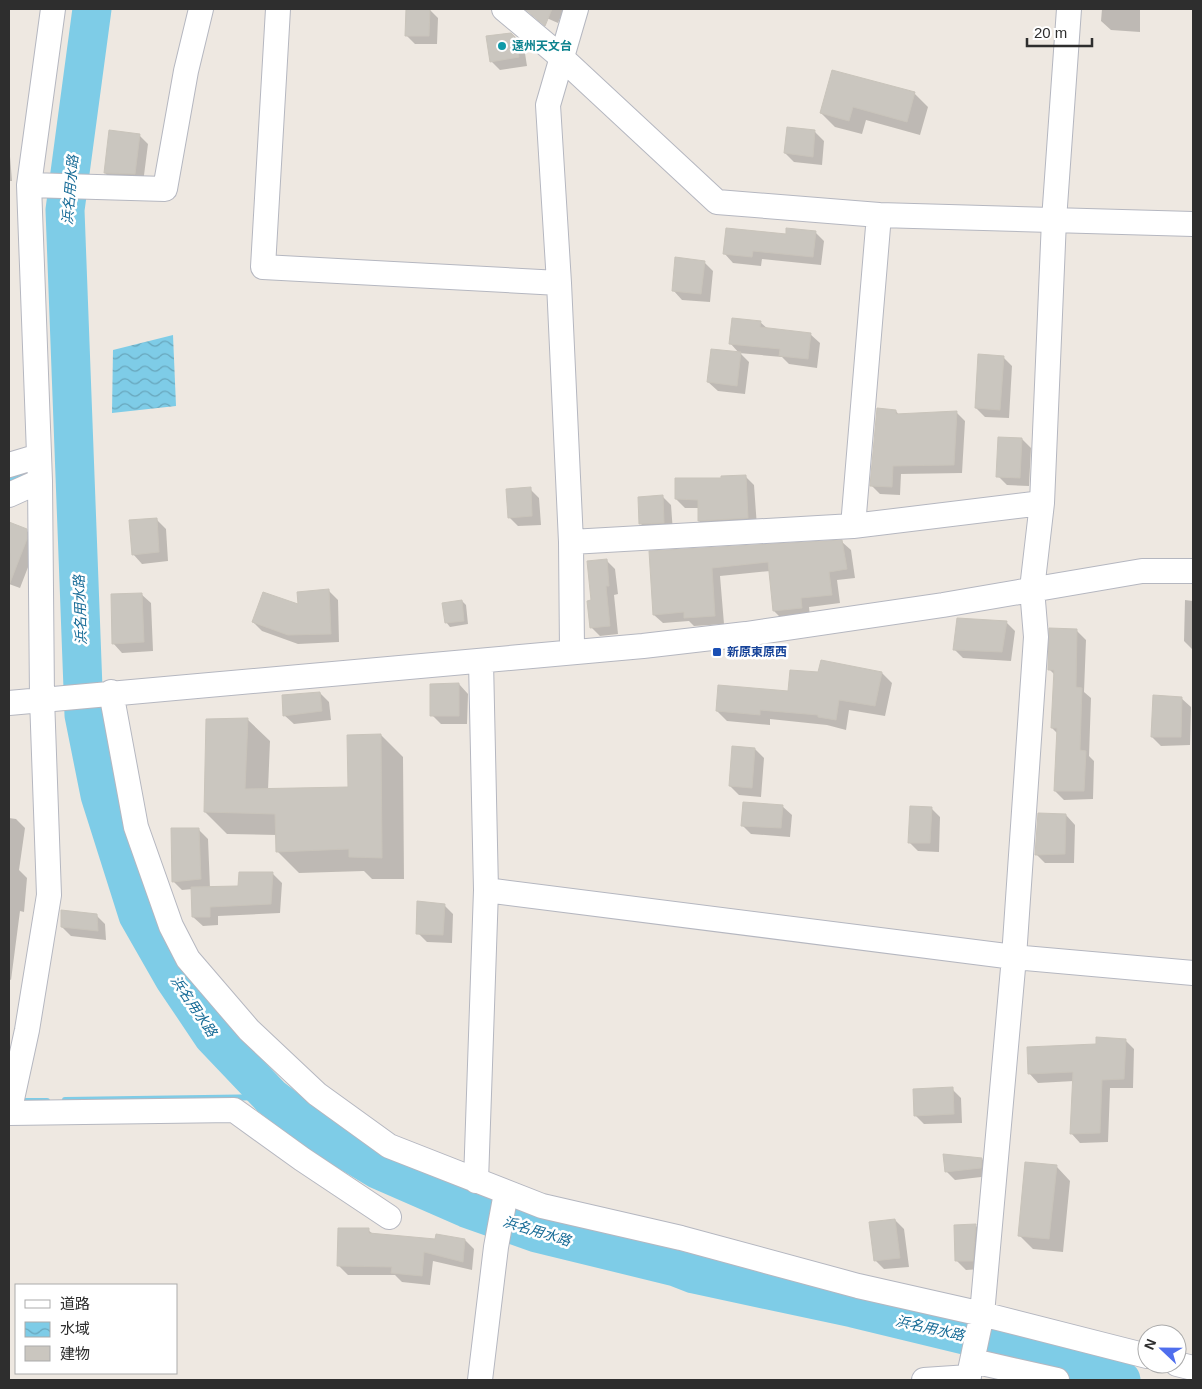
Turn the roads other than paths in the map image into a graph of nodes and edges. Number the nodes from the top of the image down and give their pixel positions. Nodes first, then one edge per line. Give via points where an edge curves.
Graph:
1 (53, 9) edge
2 (201, 9) edge
3 (278, 9) edge
4 (504, 9) edge
5 (576, 9) edge
6 (1069, 9) edge
7 (561, 56) junction
8 (40, 185) junction
9 (878, 215) junction
10 (1054, 220) junction
11 (1193, 224) edge
12 (559, 283) junction
13 (39, 456) junction
14 (9, 465) edge
15 (40, 480) junction
16 (9, 495) edge
17 (1042, 503) junction
18 (853, 526) junction
19 (571, 542) junction
20 (1193, 571) edge
21 (1032, 590) junction
22 (572, 652) junction
23 (481, 661) junction
24 (111, 692) junction
25 (52, 697) junction
26 (9, 703) edge
27 (486, 890) junction
28 (1014, 957) junction
29 (1193, 973) edge
30 (11, 1106) edge
31 (476, 1181) junction
32 (504, 1201) junction
33 (389, 1217) dead end
34 (981, 1320) junction
35 (1137, 1354) edge
36 (971, 1368) edge
37 (480, 1380) edge
38 (924, 1380) edge
39 (1057, 1380) edge

1 - 8 street
2 - 8 street via 186,70 165,189
3 - 12 street via 263,267
4 - 7 street
5 - 7 street
6 - 10 street
7 - 9 street via 717,202
7 - 12 street via 548,105
8 - 13 street
9 - 10 street
9 - 18 street
10 - 11 street
10 - 17 street
12 - 19 street
13 - 14 street
13 - 15 street
15 - 16 street
15 - 25 street
17 - 18 street
17 - 21 street
18 - 19 street
19 - 22 street
20 - 21 street via 1142,570
21 - 22 street via 746,634
21 - 28 street via 1036,637
22 - 23 street
23 - 24 street
23 - 27 street
24 - 25 street
24 - 31 street via 136,827 171,926 188,960 249,1030 317,1094 389,1146
25 - 26 street
25 - 30 street via 49,895
27 - 28 street
27 - 31 street
28 - 29 street
28 - 34 street
30 - 33 street via 234,1110
31 - 32 street
32 - 34 street via 542,1206 681,1238
32 - 37 street
34 - 35 street
34 - 36 street
36 - 38 street
36 - 39 street

